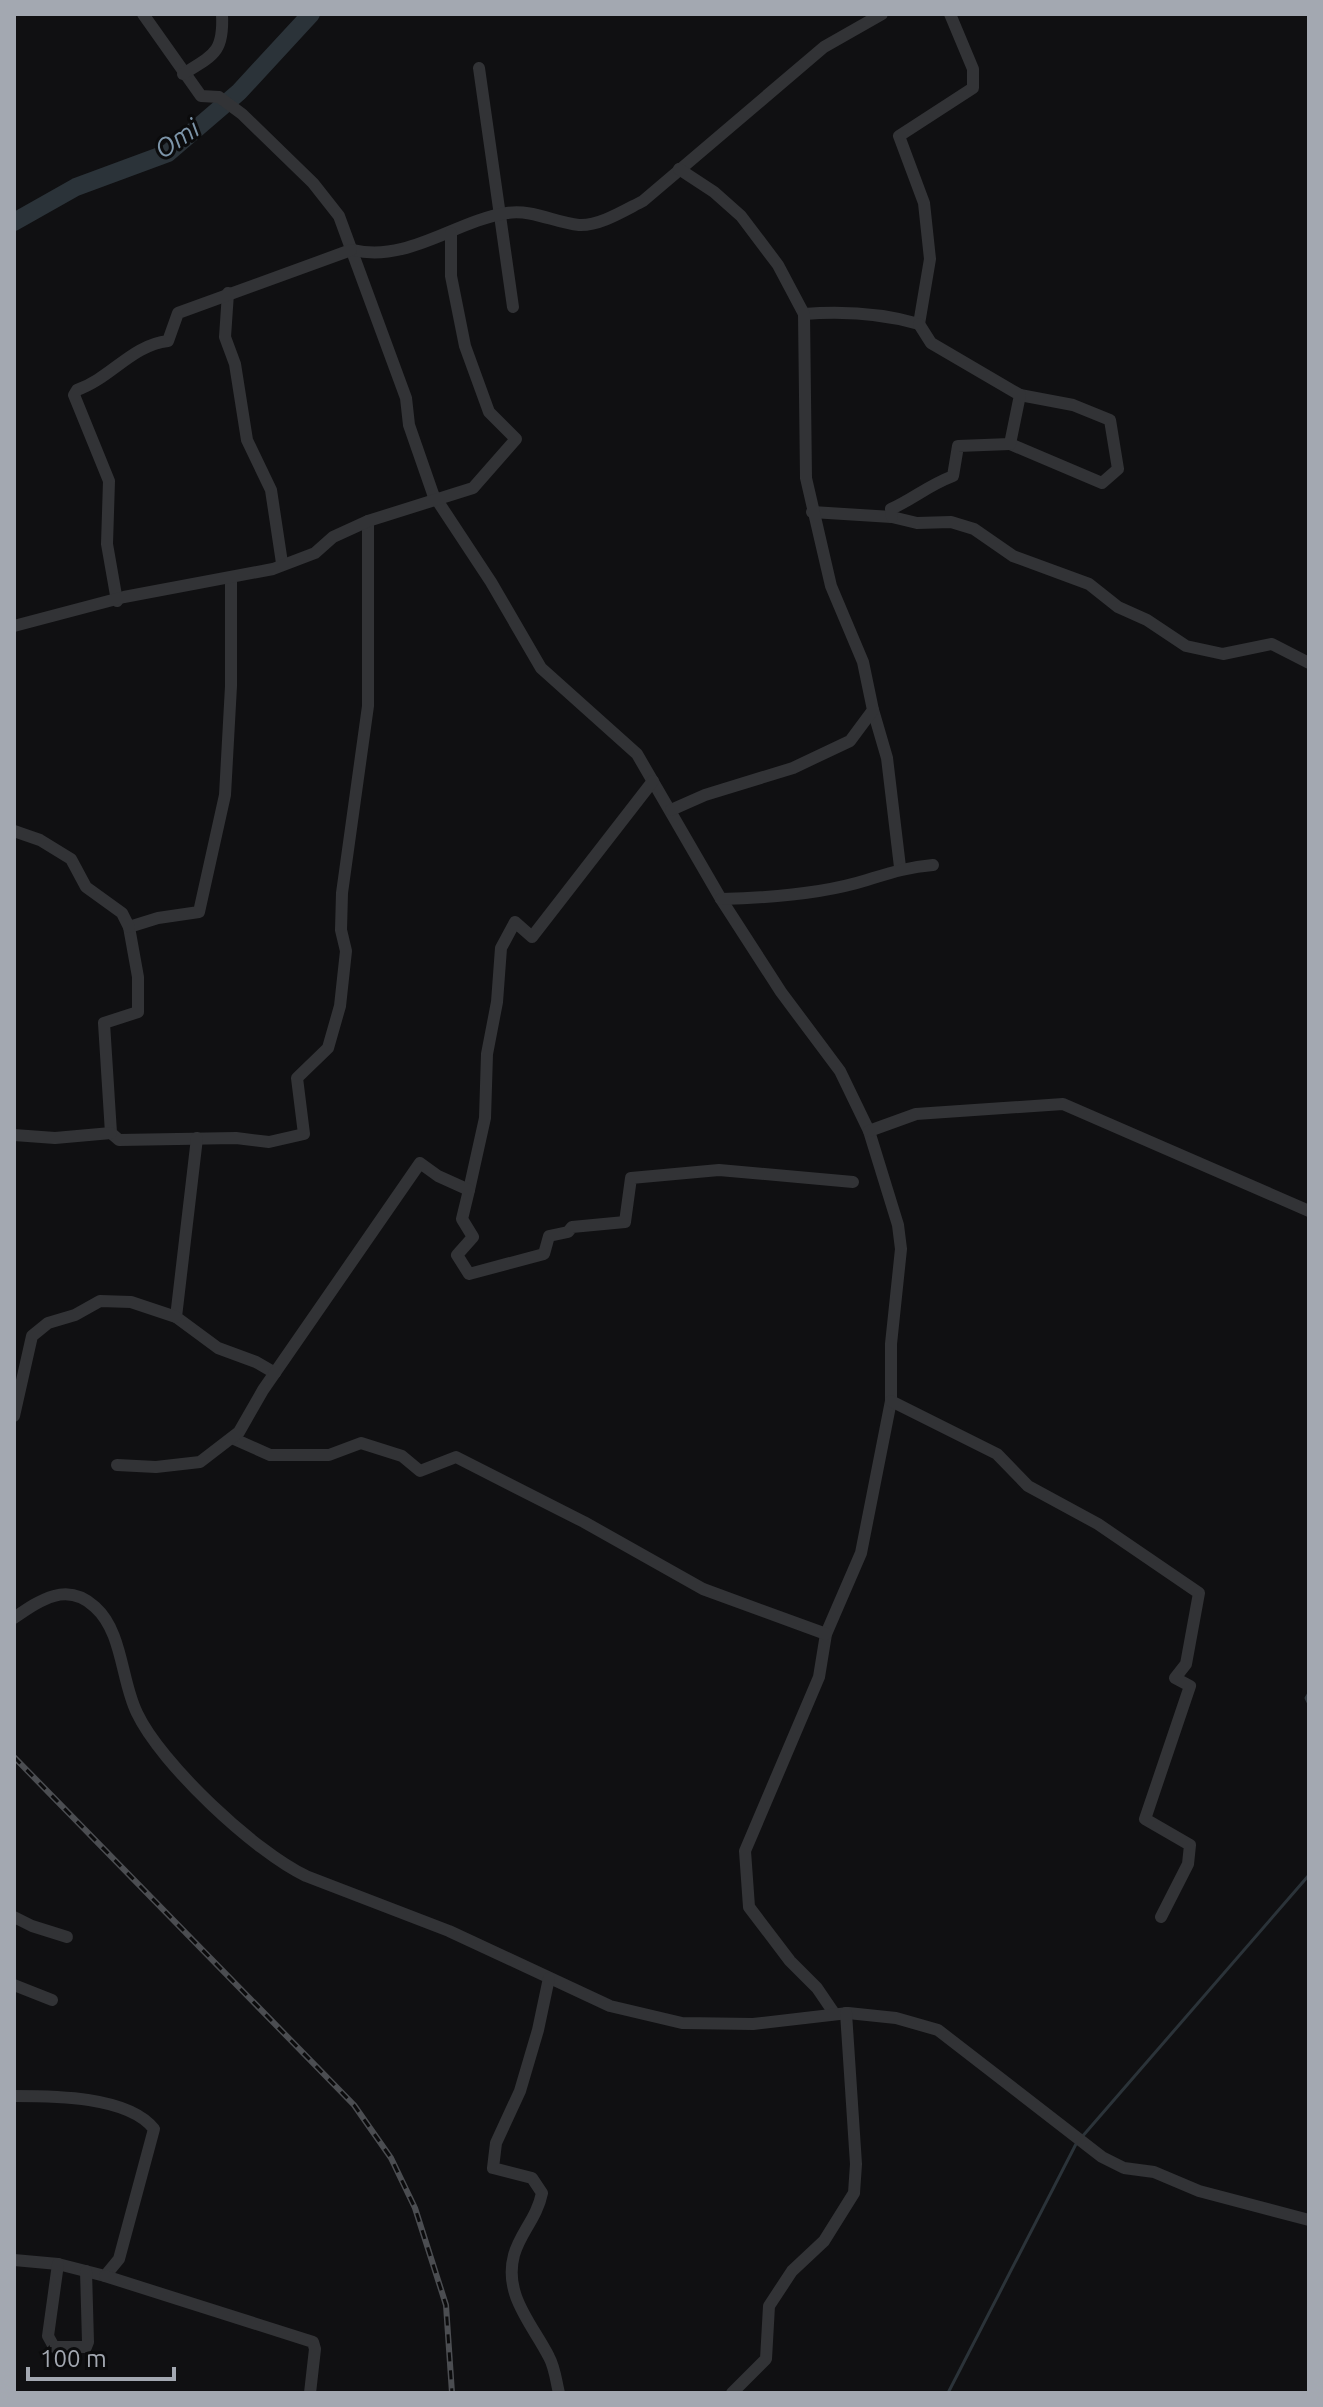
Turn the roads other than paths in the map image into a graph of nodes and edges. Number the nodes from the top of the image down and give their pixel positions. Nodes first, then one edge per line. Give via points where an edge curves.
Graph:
1 (143, 14) edge
2 (222, 14) edge
3 (882, 14) edge
4 (950, 14) edge
5 (479, 68) dead end
6 (183, 74) junction
7 (679, 169) junction
8 (500, 215) junction
9 (451, 233) junction
10 (352, 250) junction
11 (228, 293) junction
12 (513, 307) dead end
13 (804, 314) junction
14 (919, 324) junction
15 (1020, 395) junction
16 (1010, 444) junction
17 (437, 499) junction
18 (812, 512) junction
19 (892, 517) junction
20 (368, 521) junction
21 (282, 563) junction
22 (231, 578) junction
23 (117, 601) junction
24 (14, 626) edge
25 (1309, 663) edge
26 (873, 710) junction
27 (653, 781) junction
28 (671, 810) junction
29 (14, 831) edge
30 (933, 865) dead end
31 (900, 867) junction
32 (721, 899) junction
33 (129, 927) junction
34 (869, 1131) junction
35 (111, 1133) junction
36 (14, 1135) edge
37 (197, 1138) junction
38 (853, 1182) dead end
39 (469, 1190) junction
40 (1309, 1211) edge
41 (176, 1317) junction
42 (275, 1373) junction
43 (891, 1401) junction
44 (14, 1416) edge
45 (232, 1438) junction
46 (117, 1465) dead end
47 (14, 1618) edge
48 (826, 1634) junction
49 (14, 1917) edge
50 (1161, 1917) dead end
51 (67, 1937) dead end
52 (549, 1978) junction
53 (14, 1985) edge
54 (825, 1997) junction
55 (52, 2000) dead end
56 (840, 2013) junction
57 (818, 2014) junction
58 (14, 2096) edge
59 (1309, 2220) edge
60 (14, 2260) edge
61 (58, 2264) junction
62 (86, 2271) junction
63 (105, 2276) junction
64 (310, 2393) edge
65 (559, 2393) edge
66 (732, 2393) edge

1 - 6 street
2 - 6 street via 218,50
3 - 7 street via 824,47
4 - 14 street via 973,69 973,88 899,136 924,203 930,259
5 - 8 street
6 - 10 street via 201,96 219,97 242,114 325,198
7 - 8 street via 643,201 585,224 522,213
7 - 13 street via 741,216 778,265
8 - 9 street
8 - 12 street
9 - 10 street via 392,251
9 - 17 street via 451,276 465,346 489,412 516,439 473,488
10 - 11 street
10 - 17 street
11 - 21 street via 225,337 235,364 247,440 271,490
11 - 23 street via 178,313 168,341 140,348 74,395 109,481 107,544
13 - 14 street via 838,311
13 - 18 street via 806,478
14 - 15 street via 931,343
15 - 16 street
15 - 16 street via 1073,405 1110,420 1118,469 1102,483
16 - 19 street via 958,446 953,476 891,509
17 - 20 street
17 - 27 street via 541,668 637,754
18 - 19 street
18 - 26 street via 831,586 863,662
19 - 25 street via 974,529 1013,556 1089,584 1186,646 1223,654 1272,644
20 - 21 street via 333,537 315,553
20 - 37 street via 368,706 342,893 346,951 340,1006 328,1048 297,1078 304,1134 269,1142
21 - 22 street
22 - 23 street
22 - 33 street via 225,795 199,912
23 - 24 street
26 - 28 street via 850,741 793,768
26 - 31 street via 887,758
27 - 28 street
27 - 39 street via 532,937 515,922 501,948 487,1054 485,1118
28 - 32 street
29 - 33 street via 71,859 86,887 122,913
30 - 31 street
31 - 32 street via 829,888
32 - 34 street via 840,1071
33 - 35 street via 138,1012 104,1023
34 - 40 street via 916,1114 1063,1104
34 - 43 street via 901,1249
35 - 36 street
35 - 37 street via 119,1140
37 - 41 street
38 - 39 street via 719,1170 631,1178 625,1222 572,1227 549,1236 544,1254 469,1274 457,1255 473,1237 462,1219
39 - 42 street via 420,1163
41 - 42 street via 218,1348
41 - 44 street via 131,1302 100,1301 48,1323 32,1336
42 - 45 street
43 - 48 street via 861,1553
43 - 50 street via 997,1454 1028,1486 1098,1524 1199,1593 1186,1664 1175,1678 1190,1686 1145,1819 1190,1845 1188,1864
45 - 46 street via 200,1462
45 - 48 street via 270,1455 329,1455 361,1443 402,1456 420,1471 456,1457 703,1589
47 - 52 street via 54,1594 83,1598 108,1626 142,1724 211,1803 258,1844 306,1876 449,1931
48 - 54 street via 819,1677 749,1835 743,1867 749,1907
49 - 51 street
52 - 57 street via 610,2006 682,2023 753,2024
52 - 65 street via 520,2091 492,2155 493,2168 532,2178 542,2193 538,2214 514,2255 514,2281 523,2316 548,2355
53 - 55 street
54 - 56 street
54 - 57 street
56 - 57 street
56 - 59 street via 896,2018 938,2030 1102,2157 1124,2168 1154,2172 1199,2191
56 - 66 street via 856,2164 854,2193 824,2241 776,2293 769,2306 766,2359
58 - 63 street via 102,2102 147,2120 154,2129 119,2259
60 - 61 street
61 - 62 street
61 - 62 street via 48,2336 54,2347 86,2347
62 - 63 street
63 - 64 street via 313,2342

